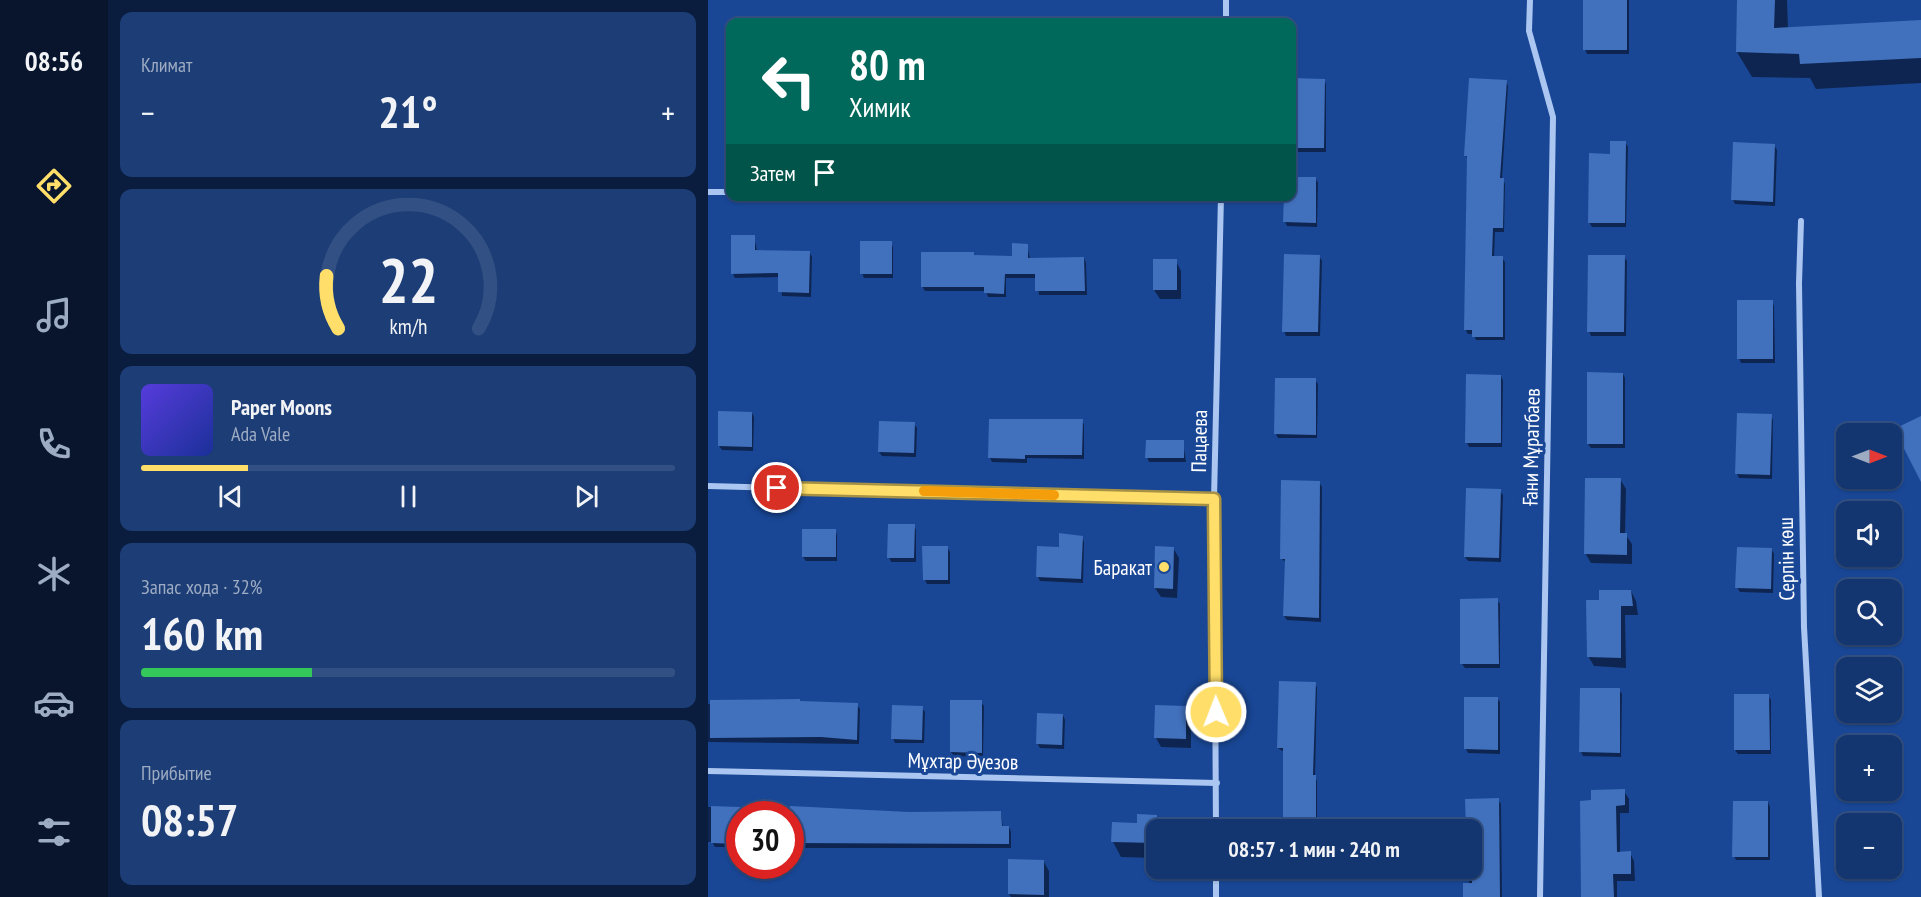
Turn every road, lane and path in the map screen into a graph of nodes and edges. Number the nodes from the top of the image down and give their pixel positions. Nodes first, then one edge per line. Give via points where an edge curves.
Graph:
1 (1226, 0) edge
2 (1530, 0) edge
3 (1226, 18) edge
4 (708, 192) edge
5 (726, 192) edge
6 (1221, 201) edge
7 (1801, 221) dead end
8 (708, 486) edge
9 (1214, 499) junction
10 (708, 771) edge
11 (1217, 783) junction
12 (1216, 819) edge
13 (1216, 879) edge
14 (1216, 897) edge
15 (1540, 897) edge
16 (1819, 897) edge

1 - 3 street
2 - 15 street, Ғани Мұратбаев via 1529,31 1553,117
4 - 5 street
6 - 9 street, Пацаева
7 - 16 street, Серпін көш via 1804,627
8 - 9 street
9 - 11 street, Пацаева
10 - 11 street, Мұхтар Әуезов
11 - 12 street, Пацаева
13 - 14 street

